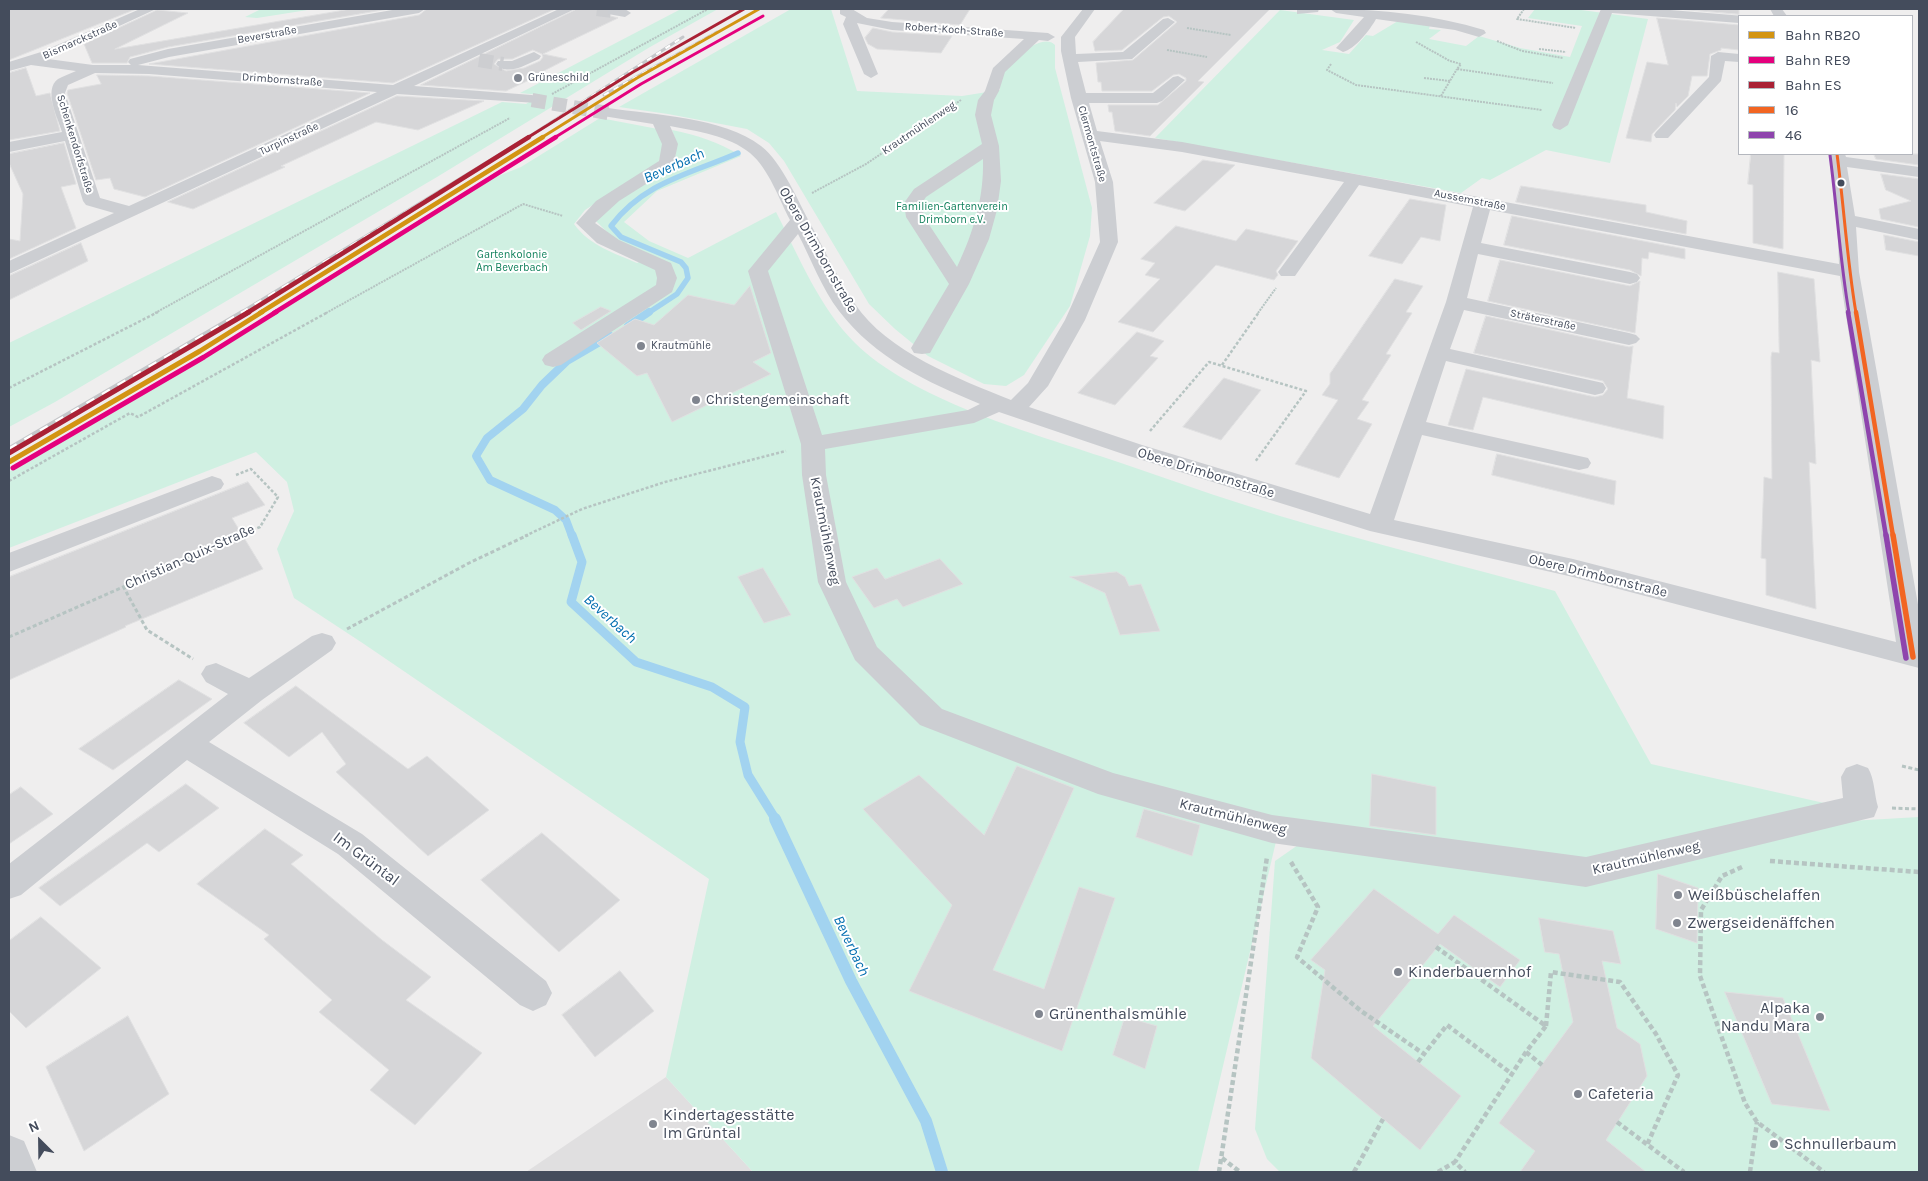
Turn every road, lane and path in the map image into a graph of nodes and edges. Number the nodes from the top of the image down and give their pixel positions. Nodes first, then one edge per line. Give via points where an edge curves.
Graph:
1 (150, 9) edge
2 (419, 9) edge
3 (569, 9) edge
4 (708, 9) edge
5 (1089, 9) edge
6 (1336, 9) edge
7 (1524, 9) edge
8 (1608, 9) edge
9 (1612, 9) edge
10 (849, 13) edge
11 (1372, 15) junction
12 (1738, 19) edge
13 (1167, 23) joint
14 (1479, 33) joint
15 (1231, 35) dead end
16 (1036, 36) junction
17 (1573, 36) dead end
18 (1068, 37) junction
19 (1408, 41) dead end
20 (1569, 45) dead end
21 (1140, 46) junction
22 (1343, 48) joint
23 (1540, 49) dead end
24 (534, 56) dead end
25 (1207, 57) dead end
26 (1069, 58) junction
27 (1738, 58) edge
28 (33, 61) junction
29 (1586, 62) junction
30 (503, 64) tunnel mouth
31 (9, 67) edge
32 (94, 69) junction
33 (119, 70) junction
34 (1457, 70) junction
35 (998, 71) junction
36 (871, 74) dead end
37 (1424, 78) dead end
38 (1178, 80) dead end
39 (1450, 81) junction
40 (1576, 86) junction
41 (398, 88) junction
42 (1440, 96) junction
43 (1080, 98) junction
44 (539, 99) joint
45 (608, 113) tunnel mouth
46 (512, 117) dead end
47 (1563, 119) joint
48 (660, 121) junction
49 (71, 135) junction
50 (1090, 135) junction
51 (1662, 135) dead end
52 (991, 146) junction
53 (9, 147) edge
54 (1838, 157) edge
55 (1919, 172) edge
56 (1355, 179) junction
57 (1483, 202) junction
58 (131, 212) junction
59 (796, 212) junction
60 (1846, 220) junction
61 (586, 223) junction
62 (1919, 234) edge
63 (1471, 247) junction
64 (9, 268) edge
65 (1288, 272) joint
66 (1849, 272) junction
67 (1630, 278) dead end
68 (959, 284) junction
69 (1456, 302) junction
70 (1630, 339) dead end
71 (922, 348) dead end
72 (1439, 353) junction
73 (553, 360) dead end
74 (1222, 365) junction
75 (9, 388) edge
76 (1595, 388) dead end
77 (1006, 407) junction
78 (1415, 426) junction
79 (813, 444) junction
80 (1134, 450) junction
81 (1579, 463) dead end
82 (9, 480) edge
83 (212, 484) joint
84 (1239, 484) junction
85 (1379, 525) junction
86 (9, 563) edge
87 (123, 586) junction
88 (9, 637) edge
89 (322, 643) joint
90 (1916, 658) edge
91 (216, 674) joint
92 (251, 692) junction
93 (185, 743) junction
94 (1902, 766) dead end
95 (1919, 770) edge
96 (1857, 784) dead end
97 (1272, 829) junction
98 (1760, 860) dead end
99 (1745, 866) dead end
100 (1919, 872) edge
101 (9, 884) edge
102 (1436, 947) dead end
103 (533, 993) dead end
104 (1546, 1026) junction
105 (1526, 1052) junction
106 (1424, 1054) junction
107 (1418, 1062) dead end
108 (1542, 1065) dead end
109 (1512, 1074) junction
110 (1383, 1119) dead end
111 (1617, 1122) dead end
112 (1757, 1122) junction
113 (1647, 1145) junction
114 (9, 1156) edge
115 (1222, 1158) junction
116 (1455, 1162) junction
117 (16, 1172) edge
118 (1219, 1172) edge
119 (1240, 1172) edge
120 (1354, 1172) edge
121 (1438, 1172) edge
122 (1465, 1172) edge
123 (1684, 1172) edge
124 (1750, 1172) edge
125 (1824, 1172) edge

1 - 28 street, Bismarckstraße
2 - 33 street, Beverstraße via 168,53 142,59
3 - 41 street, Turpinstraße via 472,59
4 - 44 path
5 - 18 street
6 - 11 street
7 - 17 path via 1517,19 1576,28
8 - 29 street
9 - 12 street
10 - 16 street, Robert-Koch-Straße via 892,26
10 - 36 street via 850,24
11 - 14 street via 1457,26
11 - 22 street via 1365,29 1355,34
13 - 15 path
13 - 21 street
14 - 29 path via 1522,51
16 - 18 street, Robert-Koch-Straße
16 - 35 street
18 - 26 street, Clermontstraße
19 - 34 path via 1461,64
20 - 23 path via 1565,53
21 - 25 path
21 - 26 street via 1127,56
22 - 42 path via 1327,70 1356,85
24 - 30 street via 514,65
26 - 43 street, Clermontstraße
27 - 51 street via 1718,56 1716,78
28 - 31 street, Bismarckstraße
28 - 32 street, Drimbornstraße
29 - 40 street
32 - 33 street, Drimbornstraße
32 - 49 street, Schenkendorfstraße via 59,86 58,93
33 - 41 street, Drimbornstraße
34 - 39 path
34 - 40 path
35 - 52 street via 983,115
35 - 59 path, Krautmühlenweg via 981,86
37 - 39 path
38 - 43 street via 1157,98
39 - 42 path
40 - 47 street
41 - 44 street, Drimbornstraße
41 - 58 street, Turpinstraße
42 - 47 path
43 - 50 street, Clermontstraße
45 - 48 street, Obere Drimbornstraße
46 - 75 path via 145,320
48 - 59 street, Obere Drimbornstraße via 719,133 755,150 770,166
48 - 61 street via 670,144 667,163 594,210
49 - 53 street
49 - 58 street, Schenkendorfstraße via 92,201
50 - 56 street, Aussemstraße via 1182,147
50 - 77 street, Clermontstraße via 1104,182 1109,242 1075,320 1037,386
52 - 68 street via 992,181 988,210 980,239
52 - 68 street via 920,193 913,203 915,217
54 - 55 street
54 - 60 street
56 - 57 street, Aussemstraße
56 - 65 street
57 - 63 street
57 - 66 street, Aussemstraße
58 - 64 street, Turpinstraße
59 - 77 street, Obere Drimbornstraße via 847,308 875,338 930,376
59 - 79 street, Krautmühlenweg via 758,271
60 - 62 street
60 - 66 street
61 - 73 street via 608,244 664,267 665,288
61 - 82 path via 523,204 138,417 130,413
63 - 67 street
63 - 69 street
65 - 74 path
66 - 90 street
68 - 71 street
69 - 70 street, Sträterstraße
69 - 72 street
72 - 76 street
72 - 78 street
74 - 80 path via 1209,362
74 - 84 path via 1306,392
77 - 79 street via 974,416
77 - 80 street, Obere Drimbornstraße
78 - 81 street
78 - 85 street
79 - 89 path via 664,482 582,509 528,533
79 - 97 street, Krautmühlenweg via 814,475 832,582 865,653 931,717 1109,785
80 - 84 street, Obere Drimbornstraße
83 - 86 street
83 - 87 path, Christian-Quix-Straße via 251,469 278,497 260,527
84 - 85 street, Obere Drimbornstraße
85 - 90 street, Obere Drimbornstraße via 1573,568
87 - 88 path, Christian-Quix-Straße
87 - 91 path via 148,630
89 - 92 street
91 - 92 street
92 - 93 street
93 - 101 street
93 - 103 street, Im Grüntal via 350,844
94 - 95 path
96 - 97 street, Krautmühlenweg via 1862,807 1586,872
97 - 106 path via 1318,906 1297,957 1361,1010
97 - 115 path
98 - 100 path
99 - 112 path via 1722,876 1701,910 1700,976 1745,1103
102 - 104 path
104 - 105 path
104 - 113 path via 1552,972 1620,982 1656,1034 1678,1076
105 - 108 path
105 - 109 path
106 - 107 path
106 - 109 path via 1447,1026
109 - 116 path
110 - 120 path
111 - 113 path
112 - 124 path
112 - 125 path
113 - 123 path
114 - 117 street
115 - 118 path
115 - 119 path
116 - 121 path
116 - 122 path

